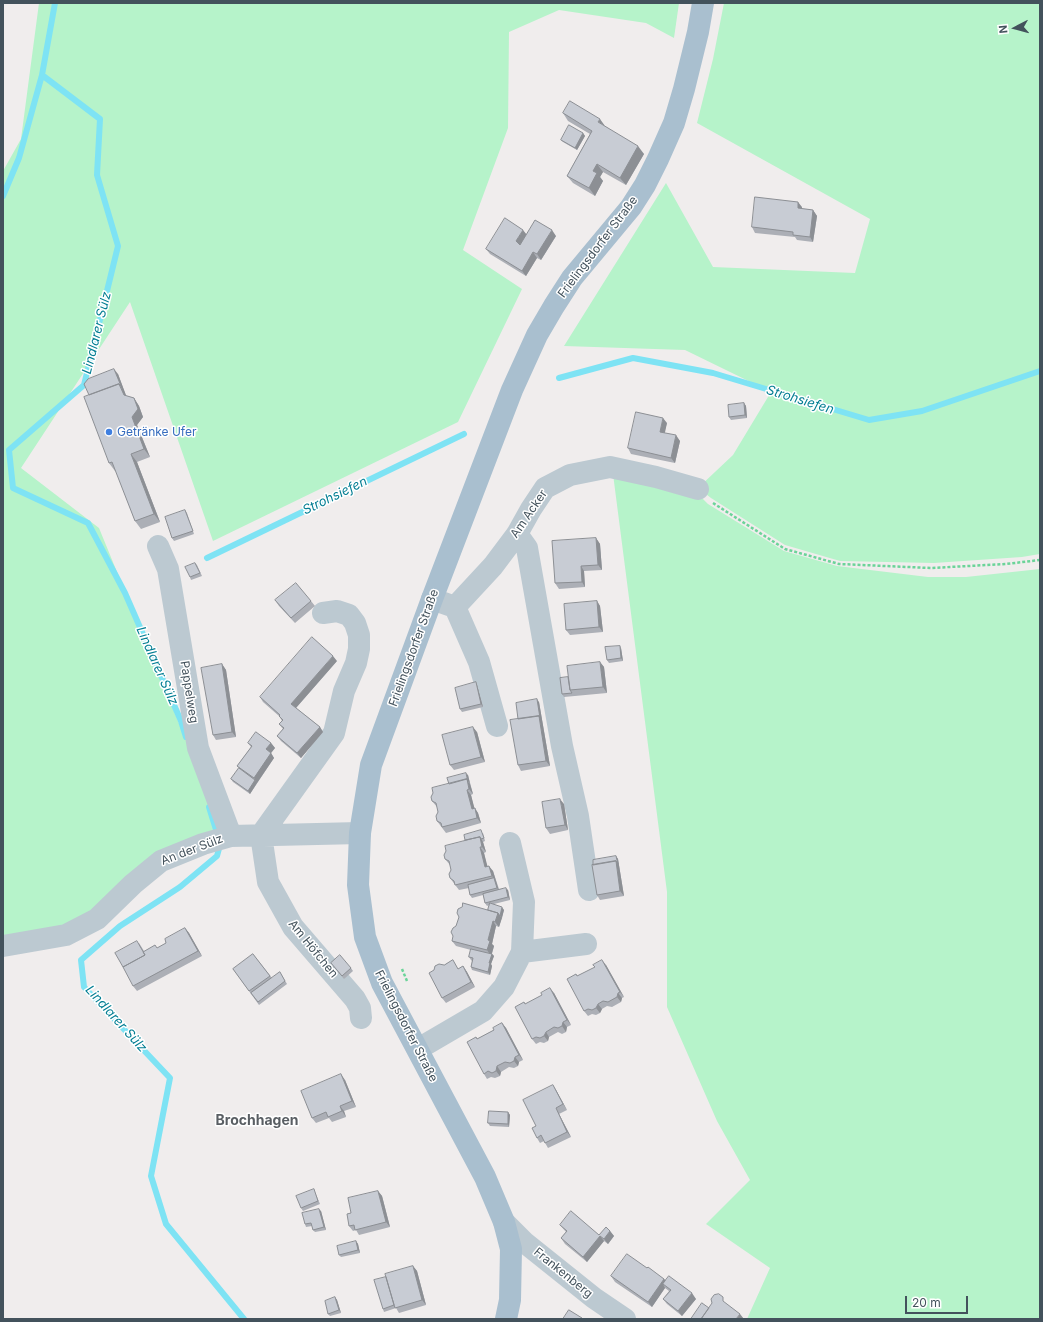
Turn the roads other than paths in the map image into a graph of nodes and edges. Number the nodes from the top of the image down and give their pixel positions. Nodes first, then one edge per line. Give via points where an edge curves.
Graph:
1 (703, 3) edge
2 (698, 489) road end
3 (517, 534) junction
4 (158, 546) dead end
5 (432, 598) junction
6 (455, 606) junction
7 (324, 614) dead end
8 (497, 726) dead end
9 (360, 833) junction
10 (261, 835) junction
11 (231, 836) junction
12 (510, 843) dead end
13 (589, 890) dead end
14 (586, 944) dead end
15 (3, 946) edge
16 (522, 952) junction
17 (361, 1018) dead end
18 (418, 1049) junction
19 (504, 1222) junction
20 (506, 1319) edge
21 (626, 1319) edge

1 - 5 main road, Frielingsdorfer Straße via 674,123 658,159 631,207 572,278 537,335 512,390
2 - 3 street, Am Acker via 610,467 570,475 545,488
3 - 6 street, Am Acker via 493,566
3 - 13 street via 527,548 562,746 578,816
4 - 11 street, Pappelweg via 168,569 198,748
5 - 6 street
5 - 9 main road, Frielingsdorfer Straße via 371,765
6 - 8 street via 479,662
7 - 10 street via 337,611 349,615 355,623 359,635 356,663 344,691 334,733
9 - 10 street, An der Sülz
9 - 18 main road, Frielingsdorfer Straße via 358,885 365,937 382,983
10 - 11 street, An der Sülz
10 - 17 street, Am Höfchen via 268,882 292,927 355,1000 360,1008
11 - 15 street, An der Sülz via 161,861 97,919 66,935
12 - 16 street via 524,902
14 - 16 street
16 - 18 street via 504,987 483,1011
18 - 19 main road, Frielingsdorfer Straße via 485,1177
19 - 20 main road, Frielingsdorfer Straße via 511,1249 510,1300
19 - 21 street, Frankenberg via 524,1242 594,1298

